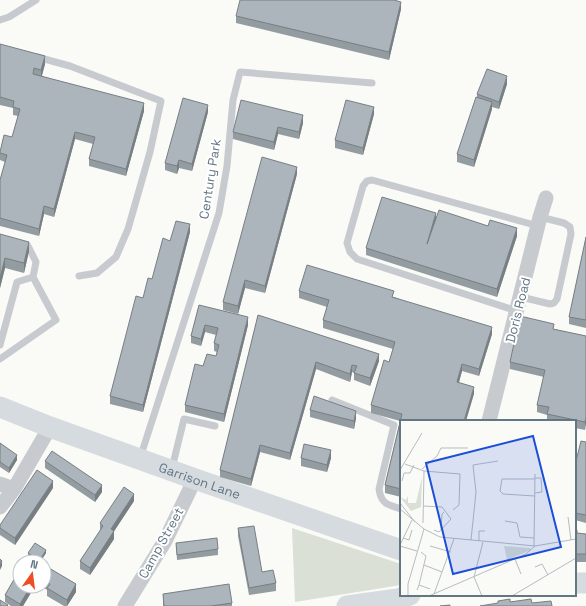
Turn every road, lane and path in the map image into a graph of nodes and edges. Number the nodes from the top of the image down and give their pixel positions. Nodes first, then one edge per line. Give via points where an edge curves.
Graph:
1 (36, 0) edge
2 (0, 20) edge
3 (28, 54) edge
4 (372, 83) dead end
5 (546, 198) dead end
6 (539, 222) junction
7 (14, 242) edge
8 (79, 276) dead end
9 (33, 277) junction
10 (519, 304) junction
11 (0, 345) edge
12 (0, 359) edge
13 (332, 400) dead end
14 (0, 407) edge
15 (489, 420) edge
16 (215, 426) dead end
17 (50, 427) junction
18 (136, 457) junction
19 (171, 470) junction
20 (195, 479) junction
21 (7, 486) edge
22 (0, 507) edge
23 (400, 509) edge
24 (400, 550) edge
25 (407, 596) edge
26 (125, 606) edge
27 (347, 606) edge

1 - 2 lane
3 - 8 lane via 70,66 161,102 128,229 116,257 96,272
4 - 18 lane, Century Park via 240,72 233,100 219,213 142,452
5 - 6 street, Doris Road
6 - 10 street, Doris Road
6 - 10 lane via 564,223 570,227 557,299 550,304
6 - 10 lane via 372,180 363,186 347,243 350,252 357,259
7 - 9 lane via 28,246 36,262
9 - 11 lane via 17,282
9 - 12 lane via 56,320
10 - 15 street, Doris Road
13 - 23 lane via 394,425 379,489 380,496 386,504
14 - 17 street, Garrison Lane
16 - 19 lane via 184,419
17 - 18 street, Garrison Lane
17 - 21 street
18 - 19 street, Garrison Lane
19 - 20 street, Garrison Lane
20 - 24 street, Garrison Lane
20 - 26 street, Camp Street via 165,541
21 - 22 street
25 - 27 street

